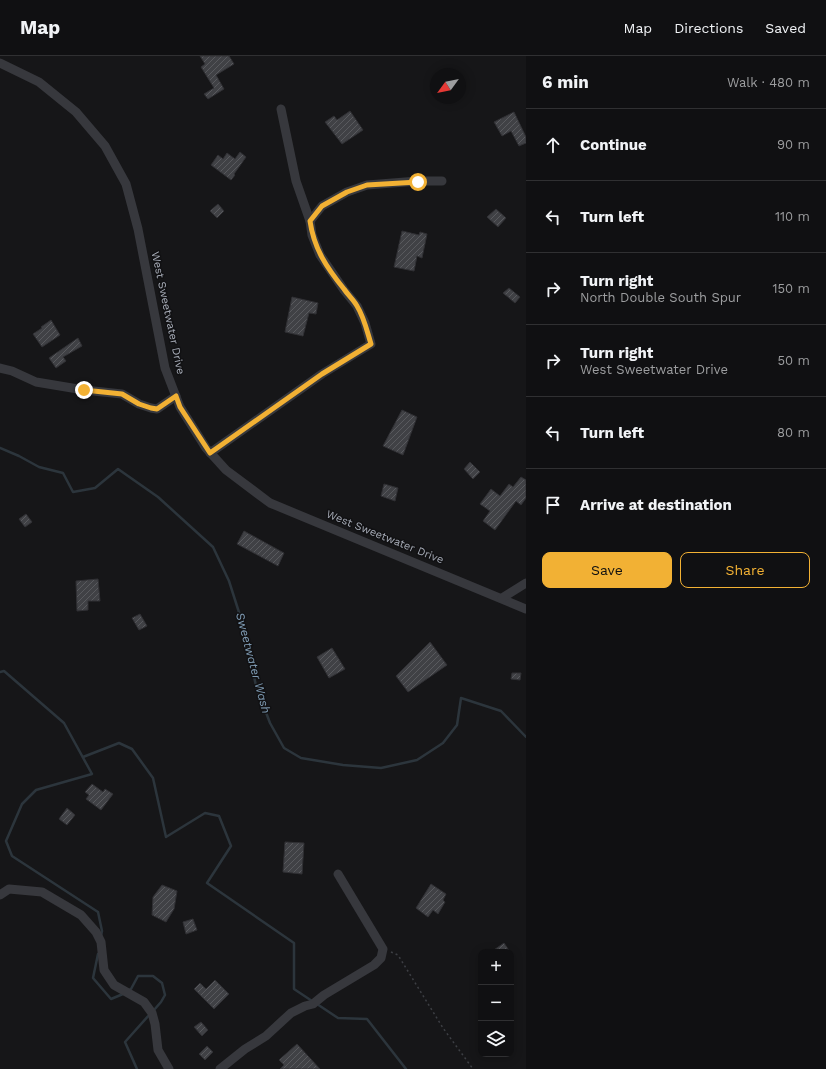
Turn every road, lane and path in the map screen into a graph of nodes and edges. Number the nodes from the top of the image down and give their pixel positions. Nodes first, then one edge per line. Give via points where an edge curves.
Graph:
1 (0, 63) edge
2 (282, 109) dead end
3 (442, 181) dead end
4 (310, 221) junction
5 (0, 368) edge
6 (176, 396) junction
7 (210, 453) junction
8 (526, 583) edge
9 (502, 598) junction
10 (526, 609) edge
11 (338, 874) dead end
12 (0, 895) edge
13 (382, 949) junction
14 (169, 1069) edge
15 (220, 1069) edge
16 (473, 1069) edge

1 - 6 street, West Sweetwater Drive via 39,82 76,112 105,146 126,184 138,229 165,368
2 - 4 street via 296,181
3 - 4 street via 367,185 347,192 322,206
4 - 7 street via 312,235 320,255 357,306 371,344 322,374
5 - 6 street via 36,382 122,394 139,404 157,409
6 - 7 street, West Sweetwater Drive via 180,407
7 - 9 street, West Sweetwater Drive via 226,470 270,502
8 - 9 street
9 - 10 street, West Sweetwater Drive
11 - 13 street
12 - 14 street via 10,889 42,892 81,915 101,942 104,970 114,985 144,1002 152,1012 158,1050
13 - 15 street via 381,958 374,964 313,1004 290,1013 266,1036
13 - 16 path via 398,955 443,1028

